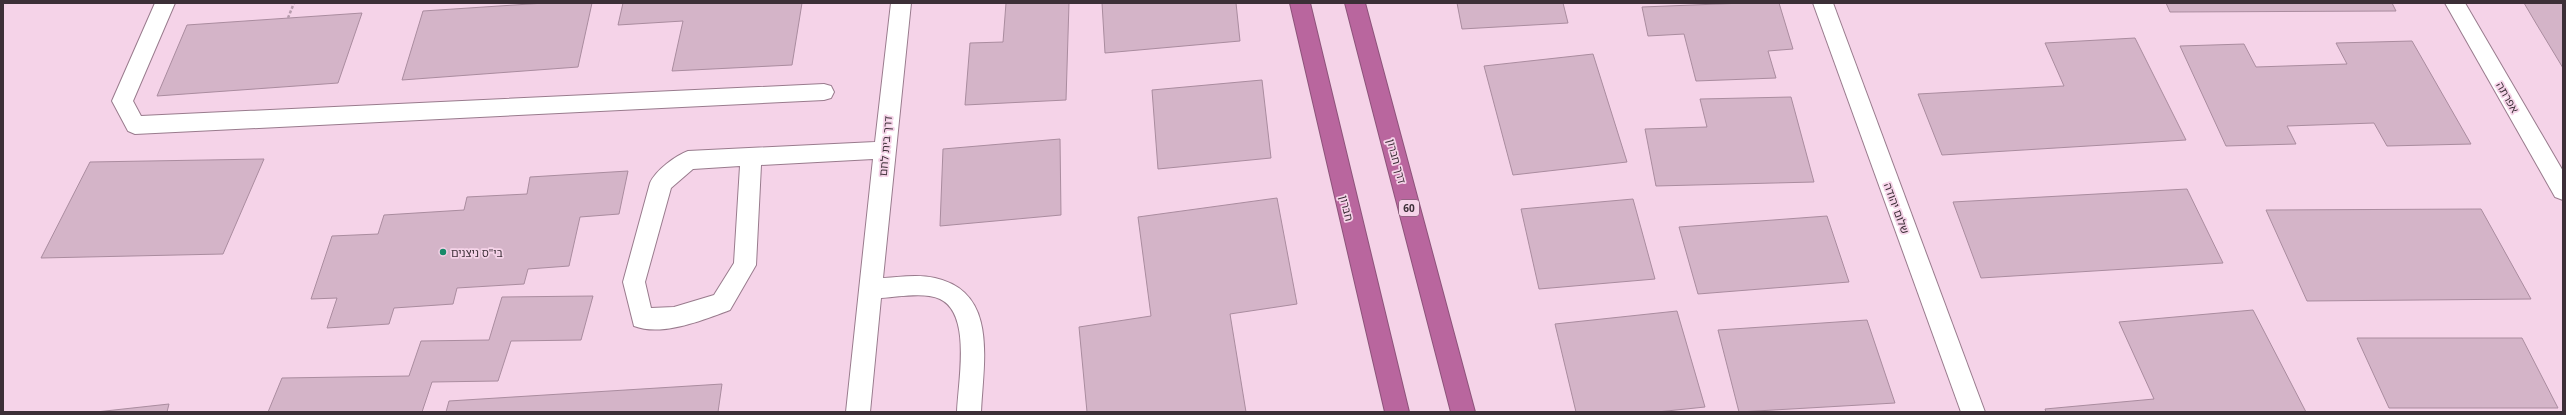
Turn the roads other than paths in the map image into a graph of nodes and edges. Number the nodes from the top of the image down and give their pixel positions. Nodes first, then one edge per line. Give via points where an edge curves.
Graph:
1 (165, 3) edge
2 (901, 3) edge
3 (1300, 3) edge
4 (1356, 3) edge
5 (1824, 3) edge
6 (2455, 3) edge
7 (824, 92) dead end
8 (884, 150) junction
9 (751, 157) junction
10 (2563, 191) edge
11 (873, 289) junction
12 (858, 412) edge
13 (969, 412) edge
14 (1397, 412) edge
15 (1464, 412) edge
16 (1973, 412) edge

1 - 7 street via 122,101 135,125
2 - 8 street, דרך בית לחם
3 - 14 highway, חברון
4 - 15 highway, דרך חברון / 60
5 - 16 street, שלום יהודה
6 - 10 street, אפרתה
8 - 9 street
8 - 11 street, דרך בית לחם
9 - 9 street via 688,160 661,183 634,282 642,319 674,317 722,303 744,265
11 - 12 street, דרך בית לחם
11 - 13 street via 936,287 946,290 963,305 972,330

